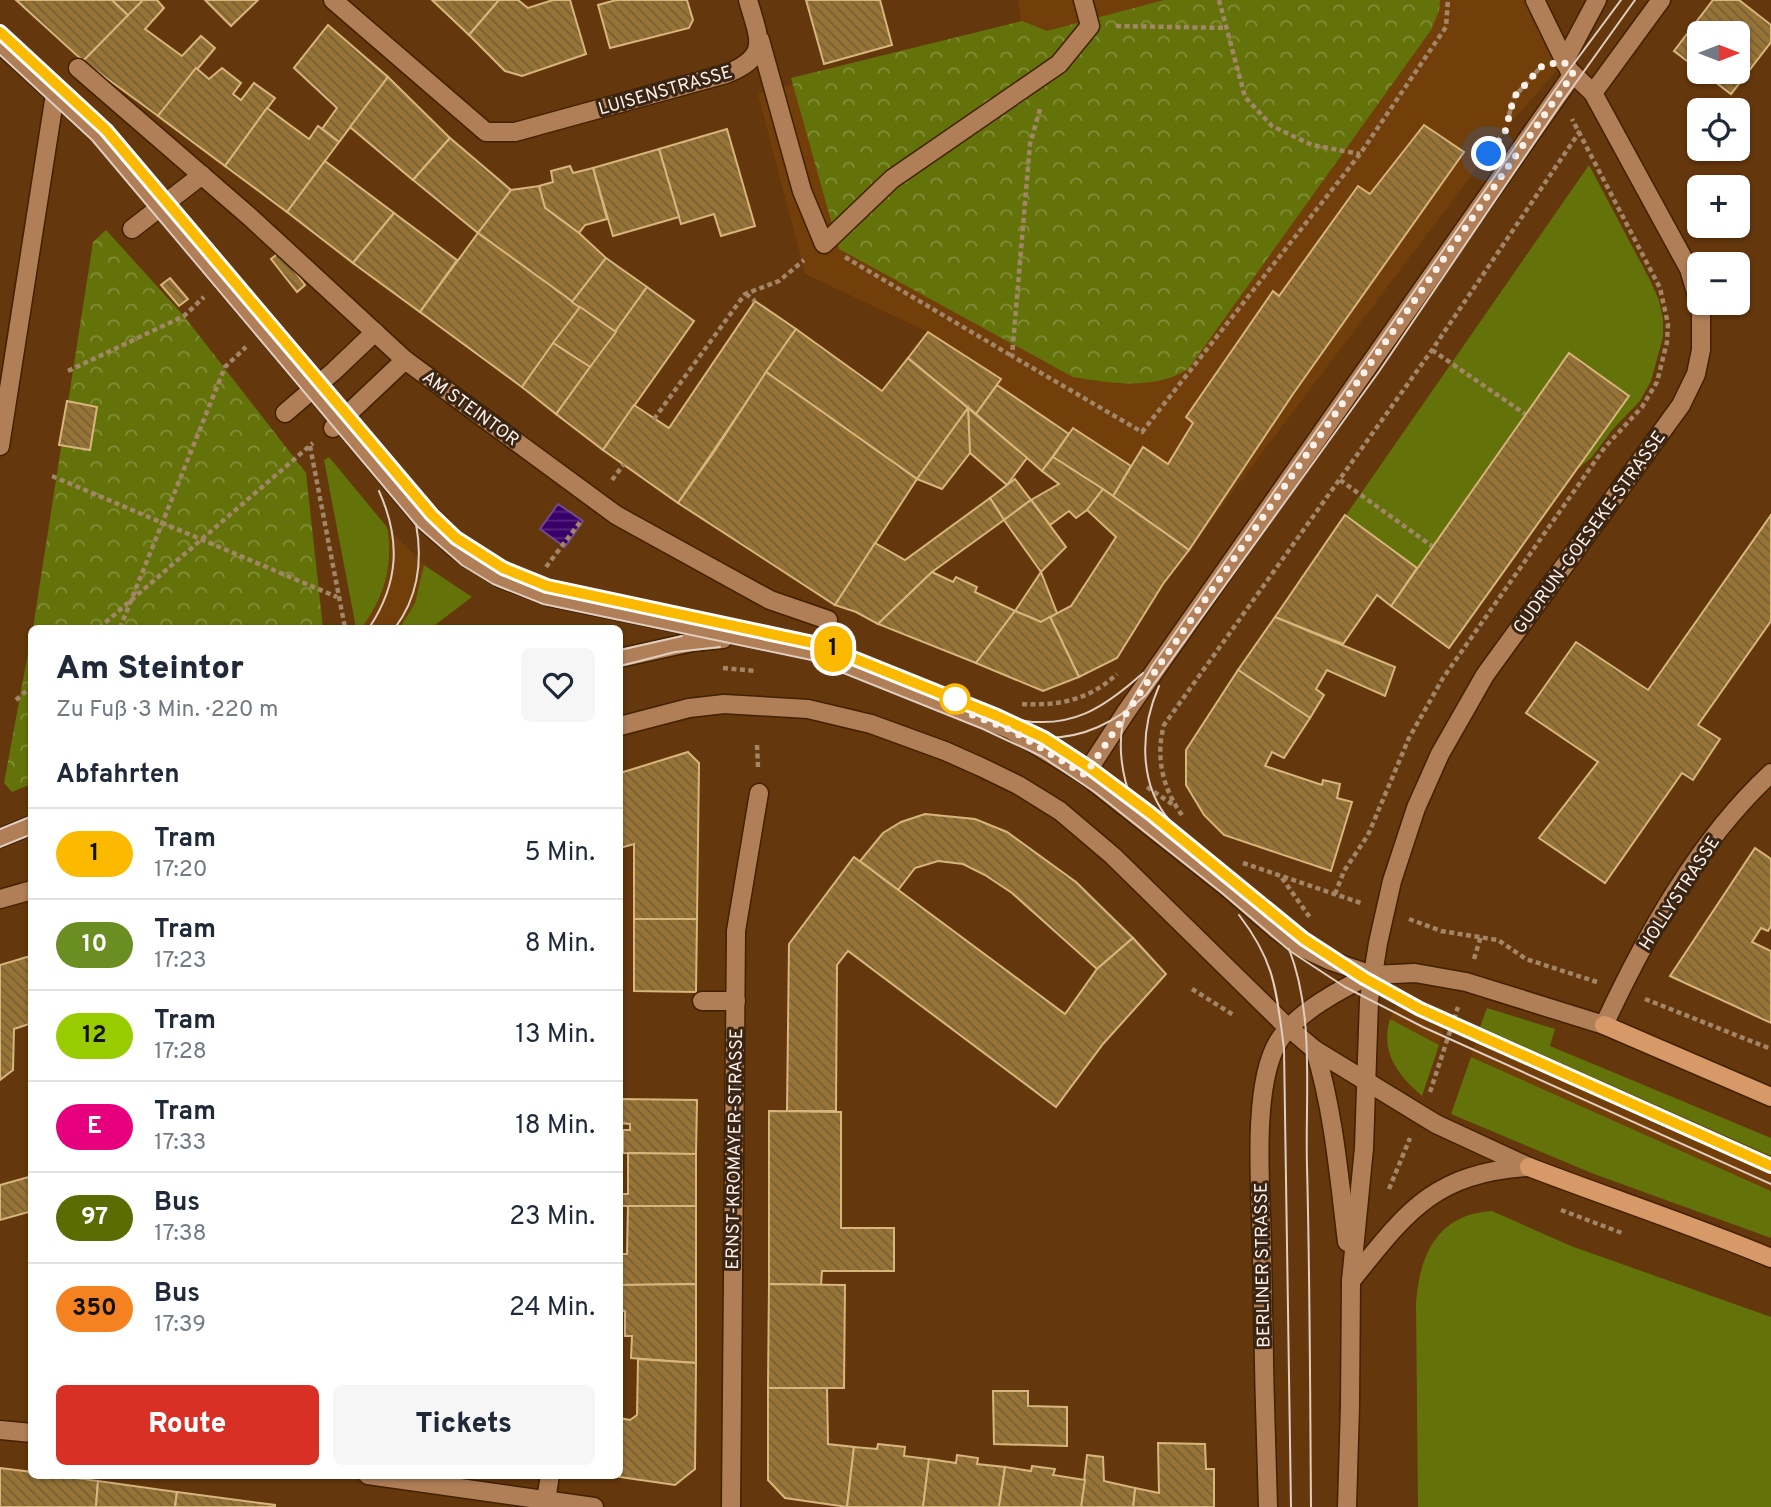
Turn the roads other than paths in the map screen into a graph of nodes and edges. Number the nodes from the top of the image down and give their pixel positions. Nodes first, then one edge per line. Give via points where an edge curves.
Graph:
1 (333, 0) edge
2 (748, 0) edge
3 (1083, 0) edge
4 (1535, 0) edge
5 (1597, 0) edge
6 (1661, 0) edge
7 (760, 40) junction
8 (0, 44) edge
9 (78, 68) dead end
10 (1569, 68) junction
11 (1592, 93) junction
12 (55, 94) junction
13 (202, 175) junction
14 (160, 207) junction
15 (132, 229) dead end
16 (375, 332) junction
17 (405, 360) junction
18 (5, 381) edge
19 (313, 389) junction
20 (285, 413) dead end
21 (337, 424) junction
22 (0, 446) edge
23 (828, 620) dead end
24 (758, 640) junction
25 (623, 657) edge
26 (623, 725) edge
27 (1771, 773) edge
28 (1085, 775) junction
29 (759, 793) dead end
30 (28, 827) edge
31 (0, 838) edge
32 (28, 891) edge
33 (0, 899) edge
34 (1372, 975) junction
35 (702, 1001) dead end
36 (736, 1001) junction
37 (1604, 1025) junction
38 (1289, 1028) junction
39 (1315, 1051) junction
40 (1367, 1083) junction
41 (1771, 1097) edge
42 (1529, 1167) junction
43 (1771, 1258) edge
44 (1351, 1281) junction
45 (0, 1430) edge
46 (28, 1433) edge
47 (396, 1479) edge
48 (549, 1479) edge
49 (546, 1500) junction
50 (594, 1507) edge
51 (730, 1507) edge
52 (1268, 1507) edge
53 (1347, 1507) edge

1 - 7 street, LUISENSTRASSE via 486,132 515,132 726,74 751,59
2 - 7 street
3 - 7 street via 1090,26 1059,64 892,179 824,244 802,191
4 - 10 street, GUDRUN-GOESEKE-STRASSE
5 - 10 street
6 - 11 street
8 - 12 street
9 - 13 street, AM STEINTOR
10 - 11 street, GUDRUN-GOESEKE-STRASSE
10 - 28 street
11 - 34 street, GUDRUN-GOESEKE-STRASSE via 1689,269 1701,309 1696,374 1681,405 1485,676 1440,754 1392,880
12 - 14 street via 101,136
12 - 18 street
13 - 14 street
13 - 16 street, AM STEINTOR
14 - 15 street
14 - 19 street
16 - 17 street, AM STEINTOR
16 - 19 street
17 - 21 street, AM STEINTOR
17 - 23 street, AM STEINTOR via 615,515 770,600
18 - 22 street
19 - 20 street
19 - 21 street
21 - 24 street via 424,521 500,578 550,597
24 - 25 street via 713,639
24 - 28 street via 829,656 1011,730
26 - 38 street via 724,704 808,709 871,724 981,767 1060,811
27 - 37 street, HOLLYSTRASSE via 1723,826 1687,877 1628,974
28 - 34 street via 1278,931 1303,948
29 - 36 street, ERNST-KROMAYER-STRASSE via 736,931
30 - 31 street
32 - 33 street
34 - 37 street via 1415,973 1448,978
34 - 38 street via 1340,990
34 - 40 street
35 - 36 street
36 - 51 street, ERNST-KROMAYER-STRASSE
37 - 41 main road
38 - 39 street
38 - 52 street, BERLINER STRASSE via 1267,1069 1262,1106
39 - 40 street
39 - 44 street via 1336,1141
40 - 42 street via 1436,1124
40 - 44 street
42 - 43 main road
42 - 44 street via 1463,1178 1430,1195 1399,1221
44 - 53 street
45 - 46 street
47 - 49 street
48 - 49 street
49 - 50 street

